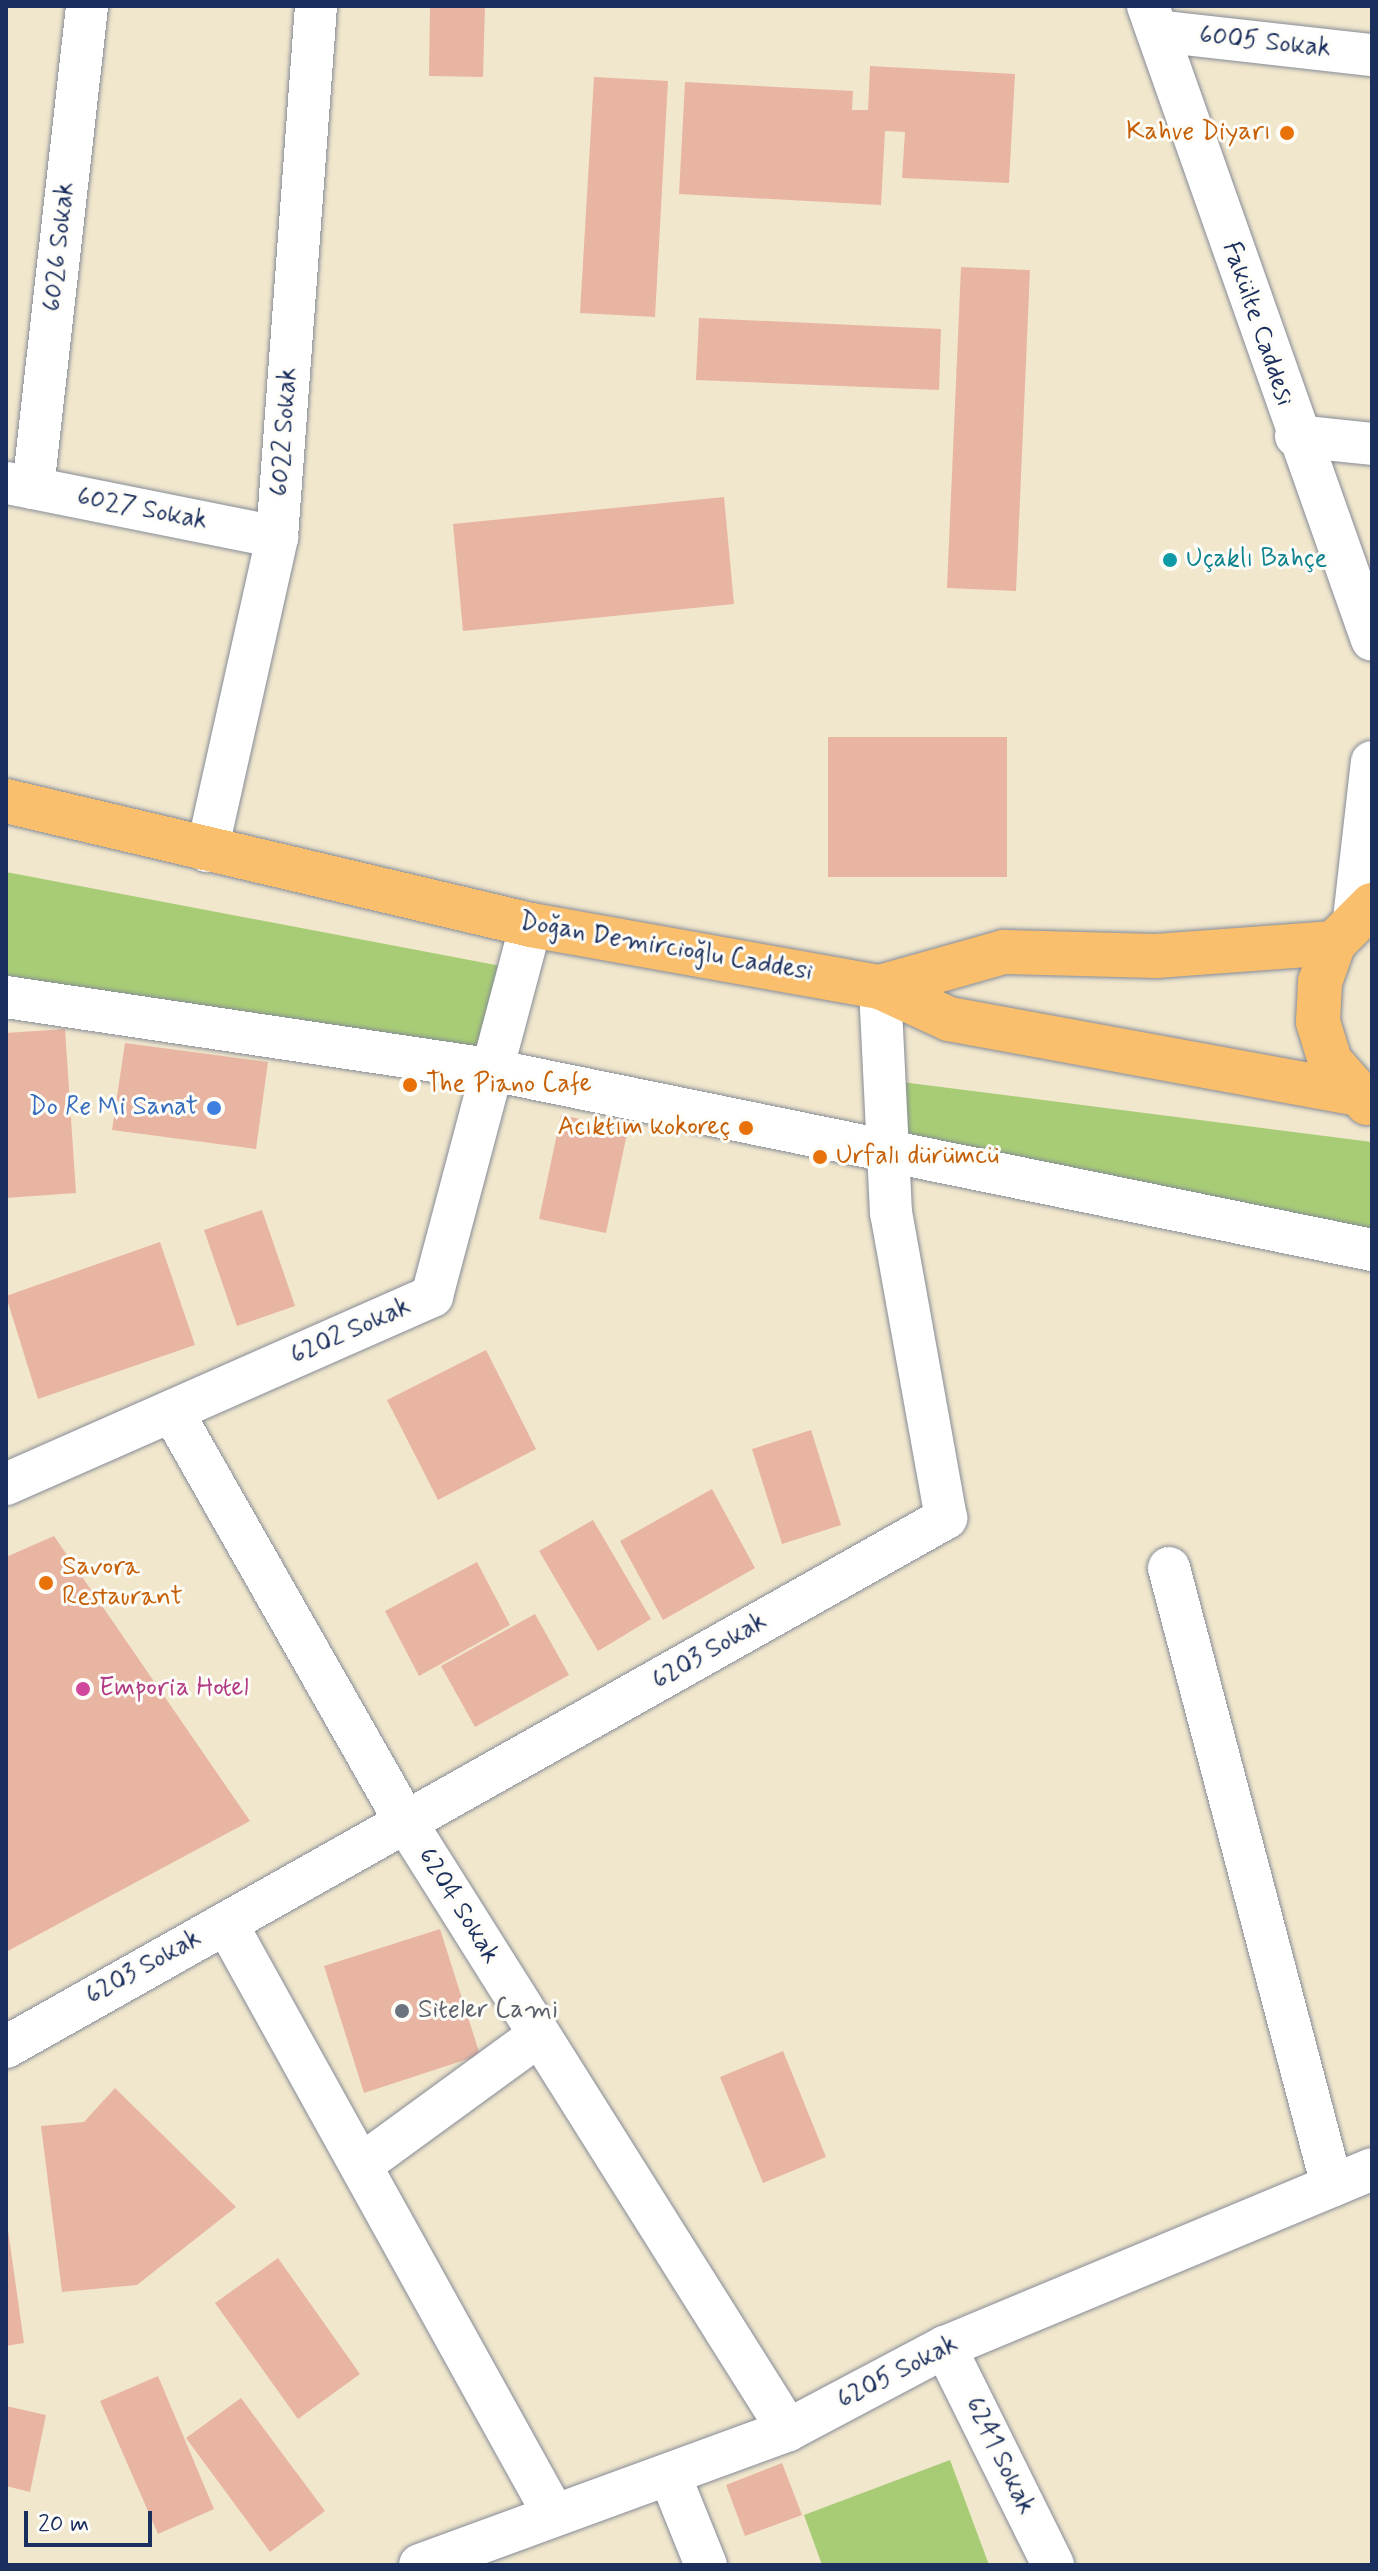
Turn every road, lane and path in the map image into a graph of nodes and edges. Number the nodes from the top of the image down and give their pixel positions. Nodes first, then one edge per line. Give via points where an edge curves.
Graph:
1 (87, 6) edge
2 (316, 6) edge
3 (1153, 19) edge
4 (1372, 55) edge
5 (1296, 436) junction
6 (1372, 444) edge
7 (19, 486) edge
8 (277, 537) junction
9 (1372, 640) edge
10 (1372, 762) edge
11 (6, 801) edge
12 (207, 851) junction
13 (1353, 922) edge
14 (531, 925) junction
15 (880, 987) junction
16 (6, 997) edge
17 (492, 1070) junction
18 (1362, 1100) edge
19 (889, 1155) junction
20 (1372, 1250) edge
21 (172, 1411) junction
22 (6, 1484) edge
23 (1169, 1568) dead end
24 (407, 1824) junction
25 (226, 1923) junction
26 (539, 2035) junction
27 (6, 2047) edge
28 (361, 2165) junction
29 (1372, 2169) edge
30 (1332, 2186) junction
31 (945, 2347) junction
32 (788, 2430) junction
33 (670, 2476) junction
34 (554, 2515) junction
35 (420, 2565) edge
36 (706, 2565) edge
37 (1053, 2565) edge

1 - 7 street, 6026 Sokak
2 - 8 street, 6022 Sokak
3 - 4 street, 6005 Sokak
3 - 5 street, Fakülte Caddesi
5 - 6 street
5 - 9 street, Fakülte Caddesi
7 - 8 street, 6027 Sokak
8 - 12 street, 6022 Sokak
10 - 13 street
11 - 12 main road, Doğan Demircioğlu Caddesi
12 - 14 main road, Doğan Demircioğlu Caddesi
13 - 15 main road, Doğan Demircioğlu Caddesi via 1156,956 1004,952
13 - 18 main road via 1320,982 1318,1022 1330,1061
14 - 15 main road, Doğan Demircioğlu Caddesi
14 - 17 street, 6202 Sokak
15 - 18 main road via 949,1019
15 - 19 street, 6203 Sokak
16 - 17 street
17 - 19 street
17 - 21 street, 6202 Sokak via 432,1296
19 - 20 street
19 - 24 street, 6203 Sokak via 891,1213 946,1518
21 - 22 street, 6202 Sokak
21 - 24 street, 6204 Sokak
23 - 30 street
24 - 25 street, 6203 Sokak
24 - 26 street, 6204 Sokak
25 - 27 street, 6203 Sokak
25 - 28 street
26 - 28 street
26 - 32 street, 6204 Sokak
28 - 34 street
29 - 30 street, 6205 Sokak
30 - 31 street, 6205 Sokak
31 - 32 street, 6205 Sokak
31 - 37 street, 6241 Sokak
32 - 33 street, 6205 Sokak
33 - 34 street, 6205 Sokak
33 - 36 street
34 - 35 street, 6205 Sokak

